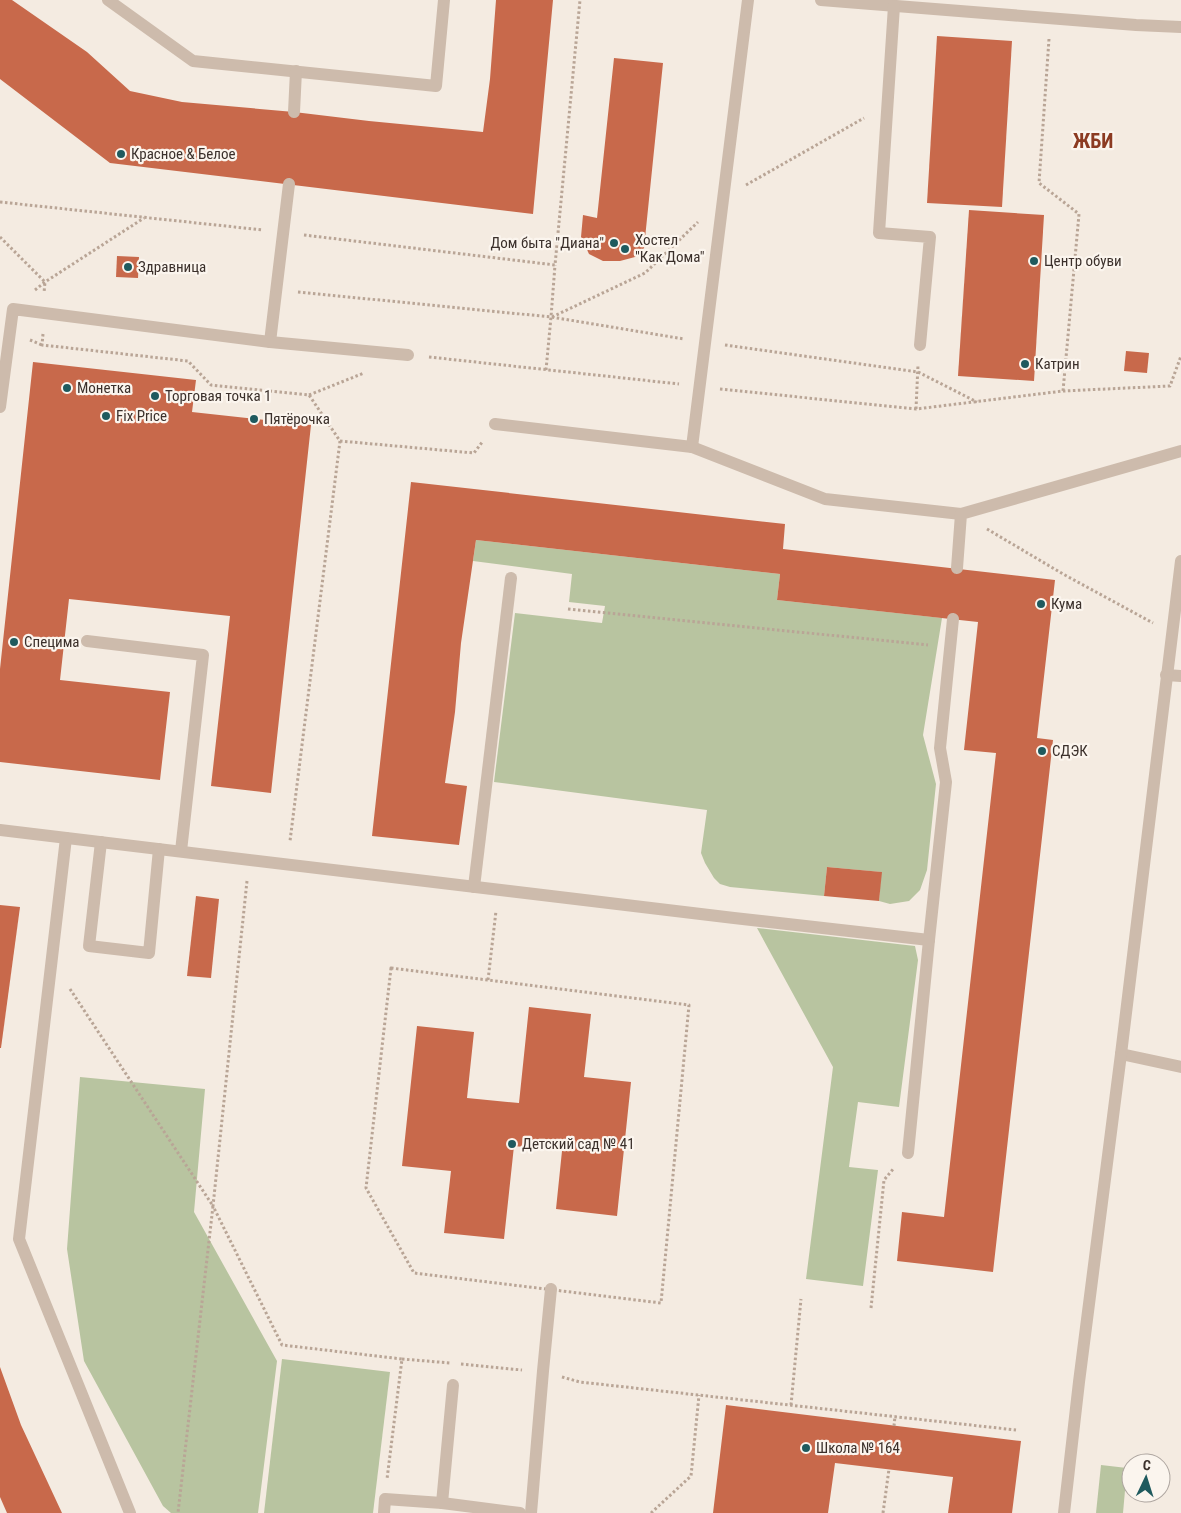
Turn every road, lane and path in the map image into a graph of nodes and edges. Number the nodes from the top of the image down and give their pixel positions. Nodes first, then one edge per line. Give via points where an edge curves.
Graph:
1 (108, 0) edge
2 (444, 0) edge
3 (580, 0) edge
4 (748, 0) edge
5 (821, 0) edge
6 (894, 6) junction
7 (1050, 18) junction
8 (1181, 27) edge
9 (296, 71) junction
10 (294, 112) dead end
11 (289, 184) dead end
12 (0, 202) edge
13 (145, 218) junction
14 (283, 233) junction
15 (0, 237) edge
16 (555, 265) junction
17 (45, 282) junction
18 (276, 290) junction
19 (13, 309) junction
20 (43, 312) junction
21 (552, 317) junction
22 (270, 342) junction
23 (705, 342) junction
24 (920, 345) joint
25 (408, 355) joint
26 (1181, 356) edge
27 (372, 370) dead end
28 (546, 370) junction
29 (918, 372) junction
30 (700, 386) junction
31 (1063, 391) junction
32 (309, 396) junction
33 (978, 402) junction
34 (0, 407) edge
35 (916, 409) junction
36 (495, 424) joint
37 (340, 441) junction
38 (692, 447) junction
39 (1181, 452) edge
40 (961, 514) junction
41 (1181, 561) edge
42 (957, 568) dead end
43 (511, 578) dead end
44 (568, 609) dead end
45 (953, 619) dead end
46 (1171, 633) junction
47 (87, 640) dead end
48 (950, 647) junction
49 (1166, 675) junction
50 (1181, 676) edge
51 (0, 830) edge
52 (66, 838) junction
53 (290, 840) dead end
54 (101, 842) junction
55 (159, 848) junction
56 (181, 851) junction
57 (250, 860) junction
58 (474, 887) junction
59 (498, 890) junction
60 (929, 940) junction
61 (52, 961) junction
62 (488, 980) junction
63 (1121, 1054) junction
64 (1181, 1067) edge
65 (908, 1153) joint
66 (213, 1206) junction
67 (551, 1289) junction
68 (801, 1299) dead end
69 (871, 1308) dead end
70 (402, 1359) junction
71 (543, 1372) junction
72 (452, 1385) dead end
73 (699, 1395) junction
74 (791, 1405) junction
75 (895, 1416) junction
76 (894, 1426) dead end
77 (1016, 1430) dead end
78 (889, 1469) dead end
79 (385, 1499) junction
80 (442, 1503) junction
81 (130, 1513) edge
82 (178, 1513) edge
83 (384, 1513) edge
84 (520, 1513) edge
85 (531, 1513) edge
86 (651, 1513) edge
87 (883, 1513) edge
88 (1064, 1513) edge

1 - 9 lane via 193,61
2 - 9 lane via 436,86
3 - 16 path
4 - 23 lane
5 - 6 lane
6 - 7 lane
6 - 24 lane via 879,233 930,237
7 - 8 lane
7 - 31 path via 1039,183 1079,214
9 - 10 lane
11 - 14 lane
12 - 13 path
13 - 14 path
13 - 17 path
14 - 16 path
14 - 18 lane
15 - 17 path
16 - 21 path
17 - 19 path
17 - 20 path
18 - 21 path
18 - 22 lane
19 - 20 lane
19 - 34 lane
20 - 22 lane
20 - 32 path via 42,345 188,361 211,385
21 - 23 path
21 - 28 path
22 - 25 lane
23 - 29 path
23 - 30 lane
24 - 29 path
25 - 28 path
26 - 31 path via 1170,386
27 - 32 path
28 - 30 path
29 - 33 path
29 - 35 path
30 - 35 path
30 - 38 lane
31 - 33 path
32 - 37 path
33 - 35 path
36 - 37 path via 474,453
36 - 38 lane
37 - 53 path
38 - 40 lane via 824,498
39 - 40 lane
40 - 42 lane
40 - 46 path
41 - 46 lane
43 - 58 lane
44 - 48 path
45 - 48 lane
46 - 49 lane
47 - 56 lane via 203,655
48 - 60 lane via 940,748 946,782
49 - 50 lane
49 - 63 lane
51 - 52 lane
52 - 54 lane
52 - 61 lane
54 - 55 lane
54 - 55 lane via 89,946 149,953
55 - 56 lane
56 - 57 lane
57 - 58 lane
57 - 66 path
58 - 59 lane
59 - 60 lane
59 - 62 path
60 - 65 lane
61 - 66 path
61 - 81 lane via 19,1239
62 - 67 path via 392,968 366,1188 414,1273
62 - 67 path via 690,1005 661,1303
63 - 64 lane
63 - 88 lane
65 - 69 path via 884,1180
66 - 70 path via 282,1345
66 - 82 path
67 - 71 lane
68 - 74 path
70 - 71 path
70 - 79 path
71 - 73 path via 580,1382
71 - 85 lane
72 - 80 lane
73 - 74 path
73 - 86 path via 690,1476
74 - 75 path
75 - 76 path
75 - 77 path
78 - 87 path
79 - 80 lane
79 - 83 lane
80 - 84 lane

